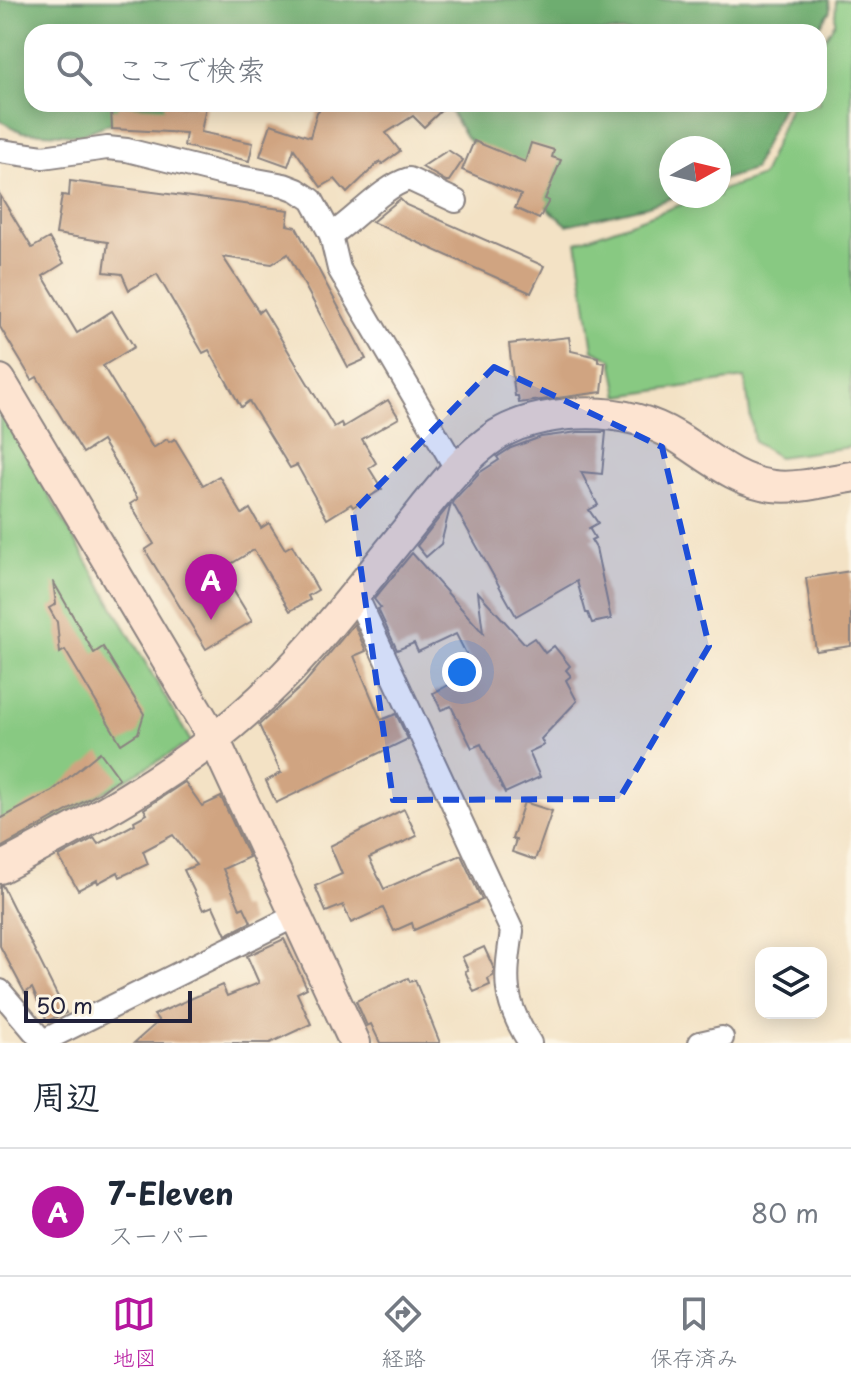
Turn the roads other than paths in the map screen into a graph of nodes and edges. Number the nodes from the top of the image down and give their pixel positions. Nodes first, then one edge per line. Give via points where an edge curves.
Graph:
1 (0, 151) edge
2 (456, 201) dead end
3 (331, 235) junction
4 (0, 380) edge
5 (457, 470) junction
6 (851, 477) edge
7 (355, 593) junction
8 (214, 739) junction
9 (0, 868) edge
10 (295, 916) junction
11 (0, 991) edge
12 (44, 1042) edge
13 (355, 1043) edge
14 (530, 1043) edge

1 - 3 street via 43,157 127,150 284,185 312,200
2 - 3 street via 409,179 396,183
3 - 5 street via 339,269
4 - 8 street
5 - 6 street via 497,435 520,424 587,413 644,421 737,475 771,486
5 - 7 street
7 - 8 street via 274,686
7 - 14 street via 512,931 507,999
8 - 9 street via 116,805
8 - 10 street
10 - 12 street
10 - 13 street
11 - 12 street

